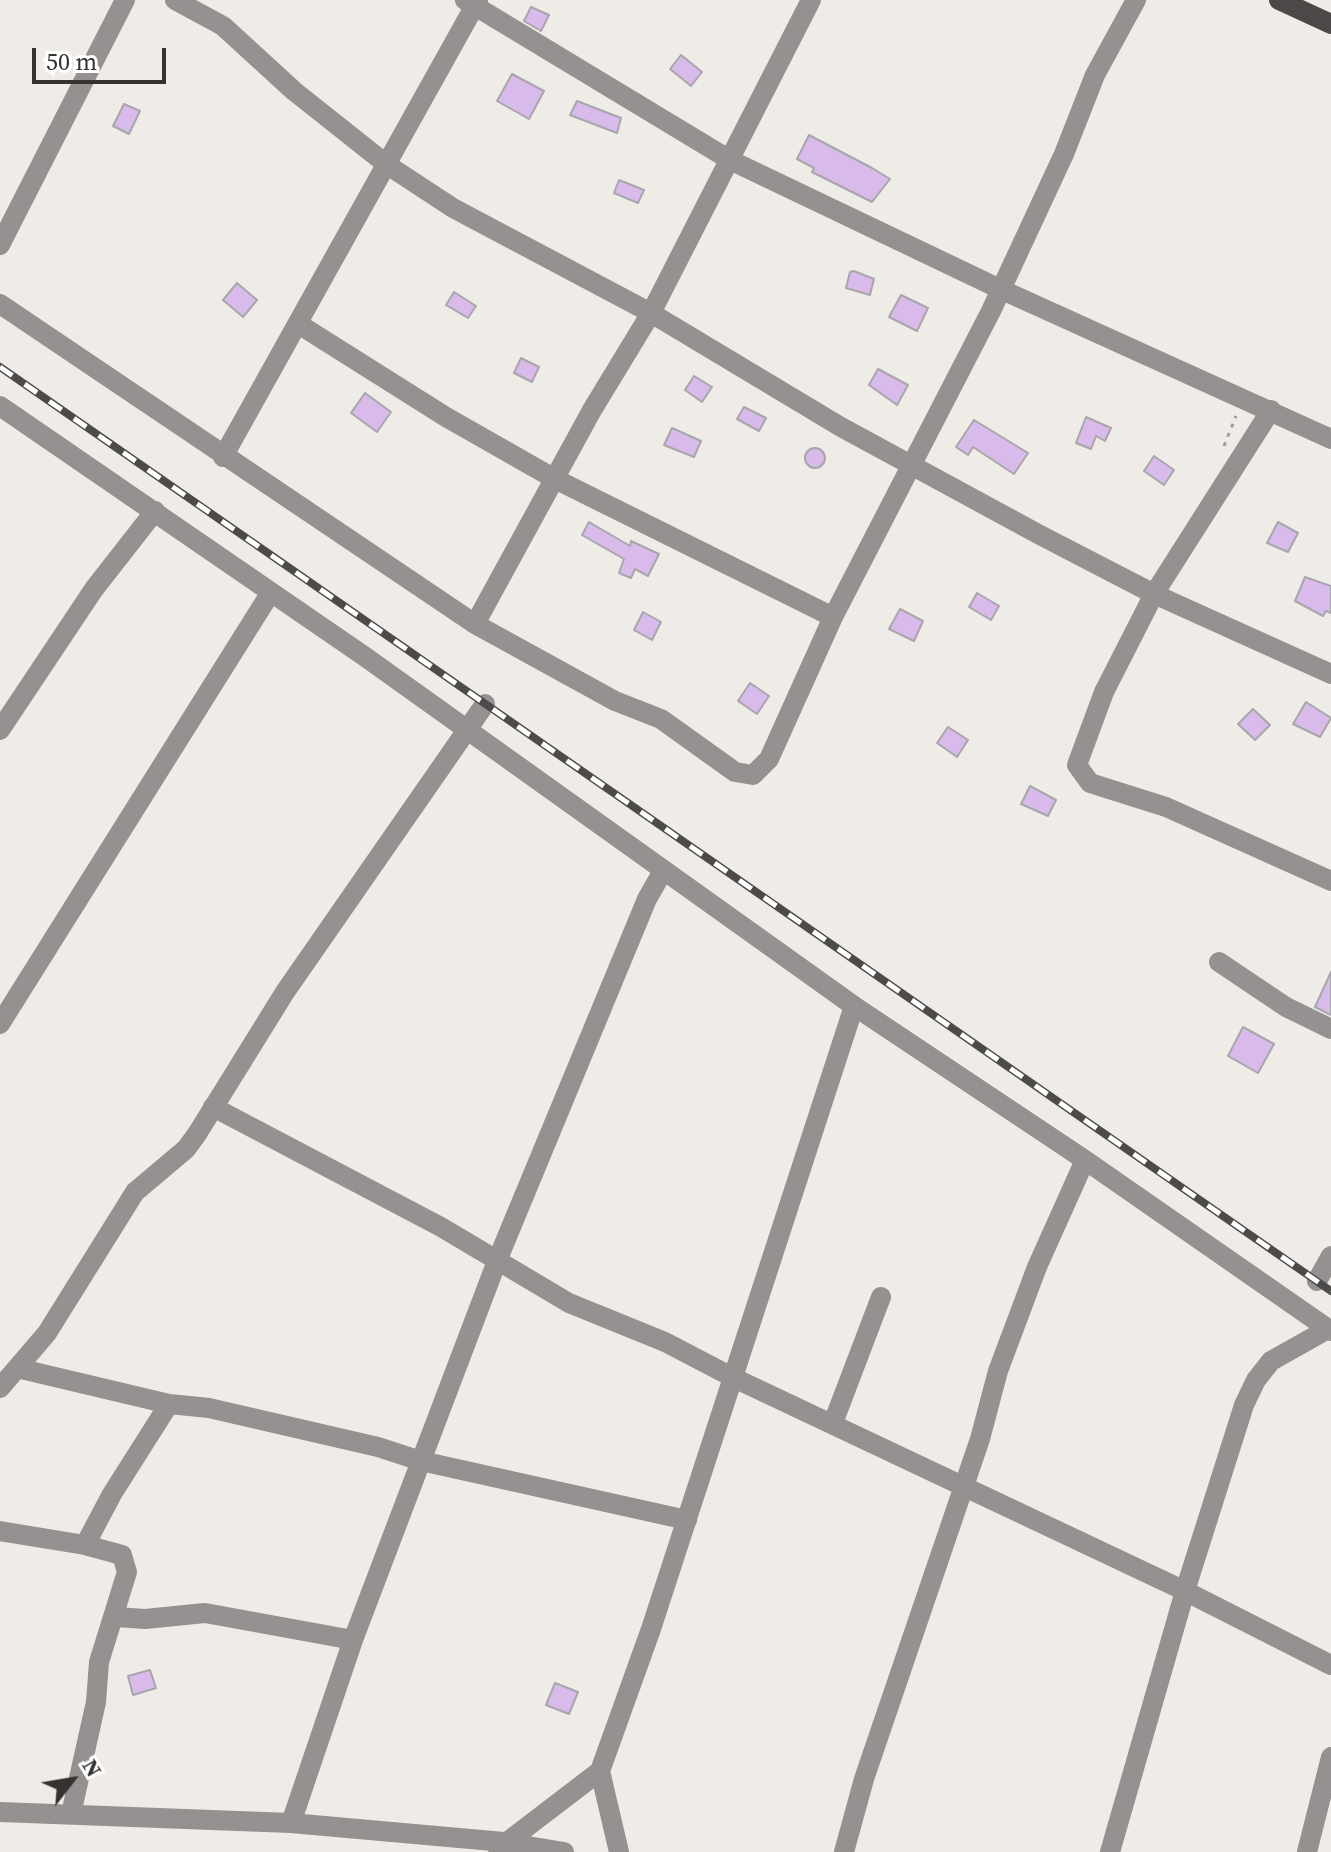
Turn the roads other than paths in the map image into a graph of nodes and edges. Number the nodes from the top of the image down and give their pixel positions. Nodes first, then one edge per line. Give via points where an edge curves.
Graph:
1 (125, 0) edge
2 (175, 0) edge
3 (811, 0) edge
4 (1136, 0) edge
5 (1279, 0) edge
6 (473, 2) edge
7 (1331, 24) edge
8 (730, 160) junction
9 (386, 164) junction
10 (0, 245) edge
11 (1000, 289) junction
12 (0, 304) edge
13 (651, 313) junction
14 (300, 325) junction
15 (1271, 410) junction
16 (3, 414) edge
17 (1331, 439) edge
18 (223, 457) junction
19 (910, 465) junction
20 (555, 479) junction
21 (155, 511) junction
22 (271, 592) junction
23 (1154, 594) junction
24 (833, 617) junction
25 (475, 624) junction
26 (1331, 674) edge
27 (485, 704) dead end
28 (0, 730) edge
29 (469, 730) junction
30 (663, 871) junction
31 (1331, 881) edge
32 (1219, 962) dead end
33 (854, 1006) junction
34 (0, 1024) edge
35 (1331, 1029) edge
36 (213, 1107) junction
37 (1085, 1160) junction
38 (1331, 1256) edge
39 (497, 1261) junction
40 (1317, 1281) dead end
41 (881, 1297) dead end
42 (1329, 1330) edge
43 (17, 1368) junction
44 (734, 1378) junction
45 (0, 1388) edge
46 (169, 1404) junction
47 (833, 1423) junction
48 (421, 1461) junction
49 (964, 1485) junction
50 (687, 1520) junction
51 (0, 1531) edge
52 (85, 1545) junction
53 (1185, 1591) junction
54 (116, 1617) junction
55 (353, 1640) junction
56 (1331, 1665) edge
57 (1331, 1757) edge
58 (600, 1771) junction
59 (0, 1812) edge
60 (71, 1814) junction
61 (291, 1823) junction
62 (377, 1831) junction
63 (499, 1847) edge
64 (387, 1852) edge
65 (564, 1852) edge
66 (619, 1852) edge
67 (844, 1852) edge
68 (1110, 1852) edge
69 (1307, 1852) edge

1 - 10 street
2 - 9 street via 242,40 294,91
3 - 8 street
4 - 11 street via 1095,75
5 - 7 main road
6 - 8 street
6 - 9 street
8 - 11 street
8 - 13 street
9 - 13 street via 453,208
9 - 14 street
11 - 15 street
11 - 19 street
12 - 18 street
13 - 19 street
13 - 20 street
14 - 18 street
14 - 20 street
15 - 17 street
15 - 23 street
16 - 21 street
18 - 25 street
19 - 23 street
19 - 24 street
20 - 24 street
20 - 25 street
21 - 22 street
21 - 28 street via 94,589
22 - 29 street
22 - 34 street
23 - 26 street
23 - 31 street via 1104,692 1078,756 1079,771 1090,783 1166,807
24 - 25 street via 769,759 747,776 661,719 615,701
27 - 29 street
29 - 30 street
29 - 36 street via 285,992
30 - 33 street
30 - 39 street
32 - 35 street via 1286,1007
33 - 37 street
33 - 44 street
36 - 39 street
36 - 43 street via 186,1149 135,1192 47,1333
37 - 42 street
37 - 49 street via 1017,1319
38 - 40 street
39 - 44 street via 569,1303 665,1342
39 - 48 street
41 - 47 street
42 - 53 street via 1271,1361 1256,1380
43 - 45 street
43 - 46 street
44 - 47 street
44 - 50 street
46 - 48 street via 209,1408
46 - 52 street
47 - 49 street
48 - 50 street
48 - 55 street
49 - 53 street
49 - 67 street
50 - 58 street
51 - 52 street
52 - 54 street via 122,1555 126,1563
53 - 56 street
53 - 68 street
54 - 55 street via 205,1613
54 - 60 street via 105,1635
55 - 61 street
57 - 69 street
58 - 63 street
58 - 66 street
59 - 60 street
60 - 61 street
61 - 62 street
62 - 63 street
62 - 64 street
63 - 65 street

